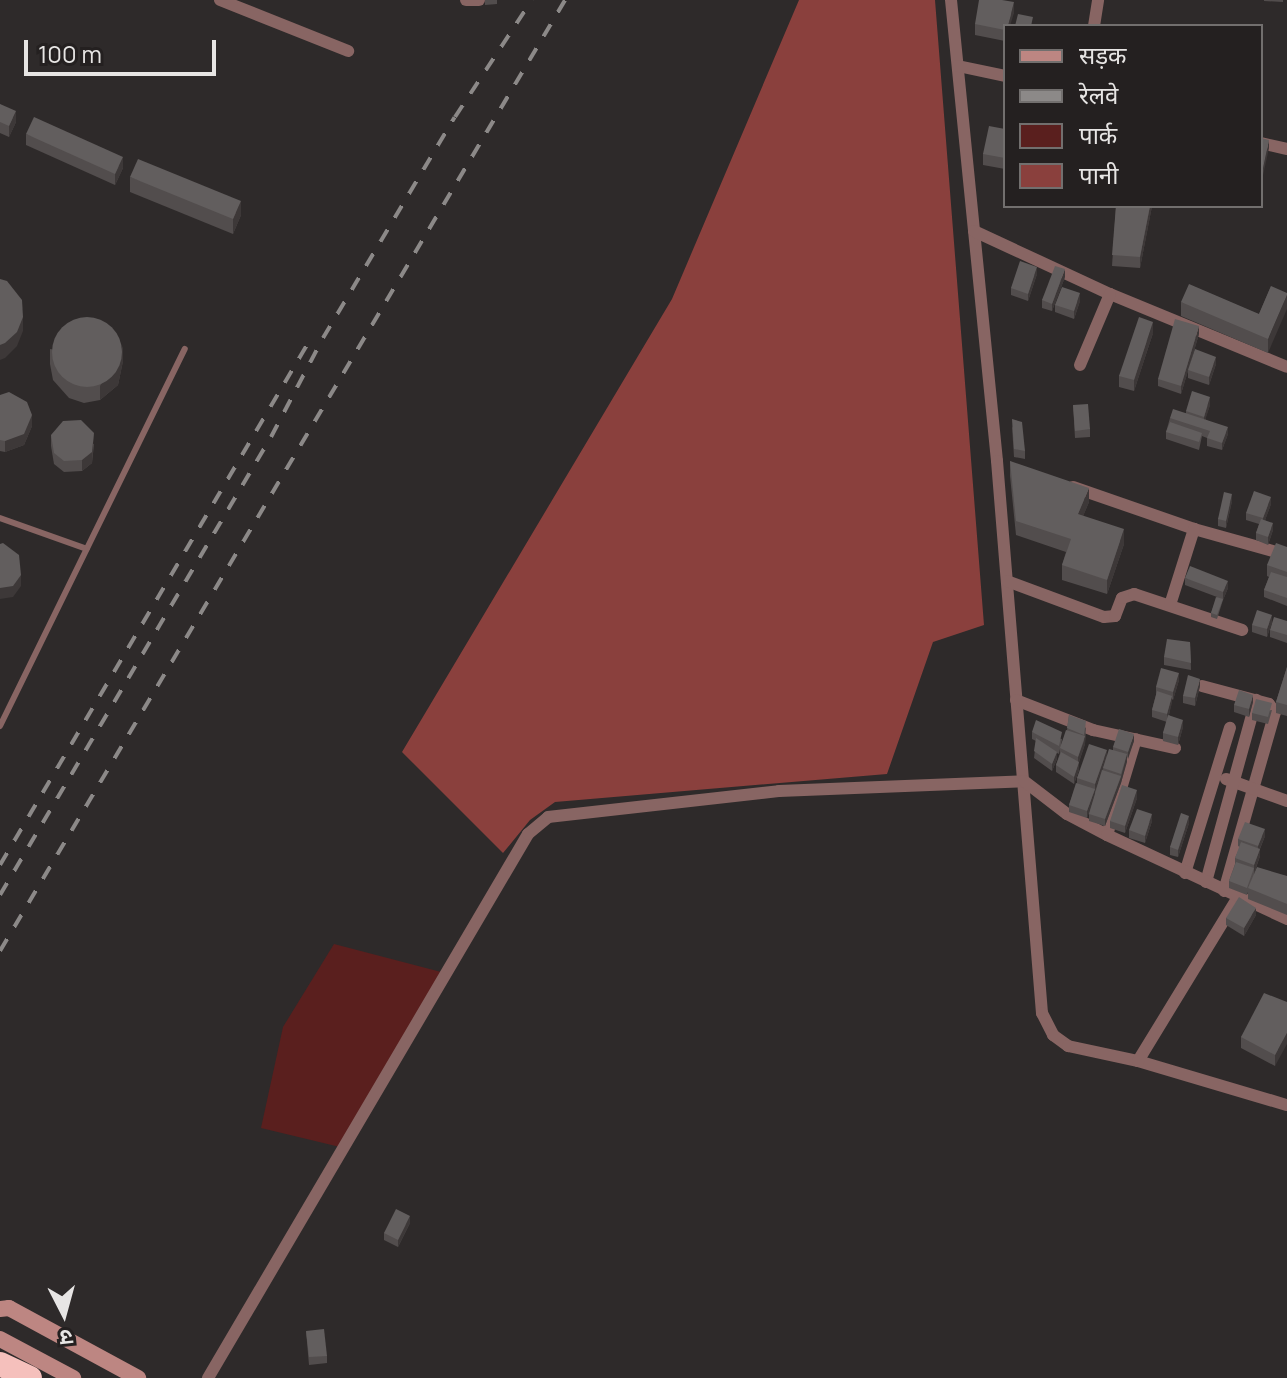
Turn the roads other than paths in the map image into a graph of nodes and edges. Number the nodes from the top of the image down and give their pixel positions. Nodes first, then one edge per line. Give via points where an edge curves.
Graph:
1 (220, 0) edge
2 (466, 0) edge
3 (479, 0) edge
4 (951, 0) edge
5 (1098, 0) edge
6 (1094, 24) edge
7 (348, 51) dead end
8 (958, 66) junction
9 (1003, 76) edge
10 (1263, 143) edge
11 (1287, 149) edge
12 (974, 231) junction
13 (1110, 294) junction
14 (185, 349) dead end
15 (1080, 365) dead end
16 (1287, 367) edge
17 (997, 461) junction
18 (1011, 466) edge
19 (1053, 481) edge
20 (0, 518) edge
21 (1194, 529) junction
22 (87, 549) junction
23 (1287, 555) edge
24 (1007, 581) junction
25 (1170, 605) junction
26 (1242, 630) dead end
27 (1202, 686) edge
28 (1016, 700) junction
29 (1256, 700) junction
30 (0, 726) edge
31 (1230, 728) dead end
32 (1136, 739) junction
33 (1175, 748) dead end
34 (1217, 776) junction
35 (1024, 781) junction
36 (1234, 782) junction
37 (1253, 789) junction
38 (1287, 801) edge
39 (1107, 835) junction
40 (1185, 873) junction
41 (1206, 882) junction
42 (1224, 891) junction
43 (1238, 897) junction
44 (1287, 919) edge
45 (1138, 1061) junction
46 (1287, 1105) edge
47 (0, 1309) edge
48 (0, 1339) edge
49 (0, 1364) edge
50 (30, 1378) edge
51 (73, 1378) edge
52 (138, 1378) edge
53 (208, 1378) edge

1 - 7 street
2 - 3 street
4 - 8 street
5 - 6 street
8 - 9 street
8 - 12 street
10 - 11 street
12 - 13 street
12 - 17 street
13 - 15 street
13 - 16 street
14 - 22 lane
17 - 18 street
17 - 24 street
19 - 21 street
20 - 22 lane
21 - 23 street
21 - 25 street
22 - 30 lane
24 - 25 street via 1104,617 1115,616 1128,594
24 - 28 street
25 - 26 street
27 - 29 street
28 - 32 street via 1091,736
28 - 35 street
29 - 36 street
29 - 37 street via 1275,712
31 - 34 street
32 - 33 street
32 - 39 street
34 - 36 street
34 - 40 street
35 - 39 street
35 - 45 street via 1039,1001 1048,1028 1068,1046
35 - 53 street via 779,791 562,815 538,823
36 - 37 street
36 - 41 street
37 - 38 street
37 - 42 street
39 - 40 street
40 - 41 street
41 - 42 street
42 - 43 street
43 - 44 street
43 - 45 street
45 - 46 street
47 - 52 street via 9,1308
48 - 51 street
49 - 50 highway

